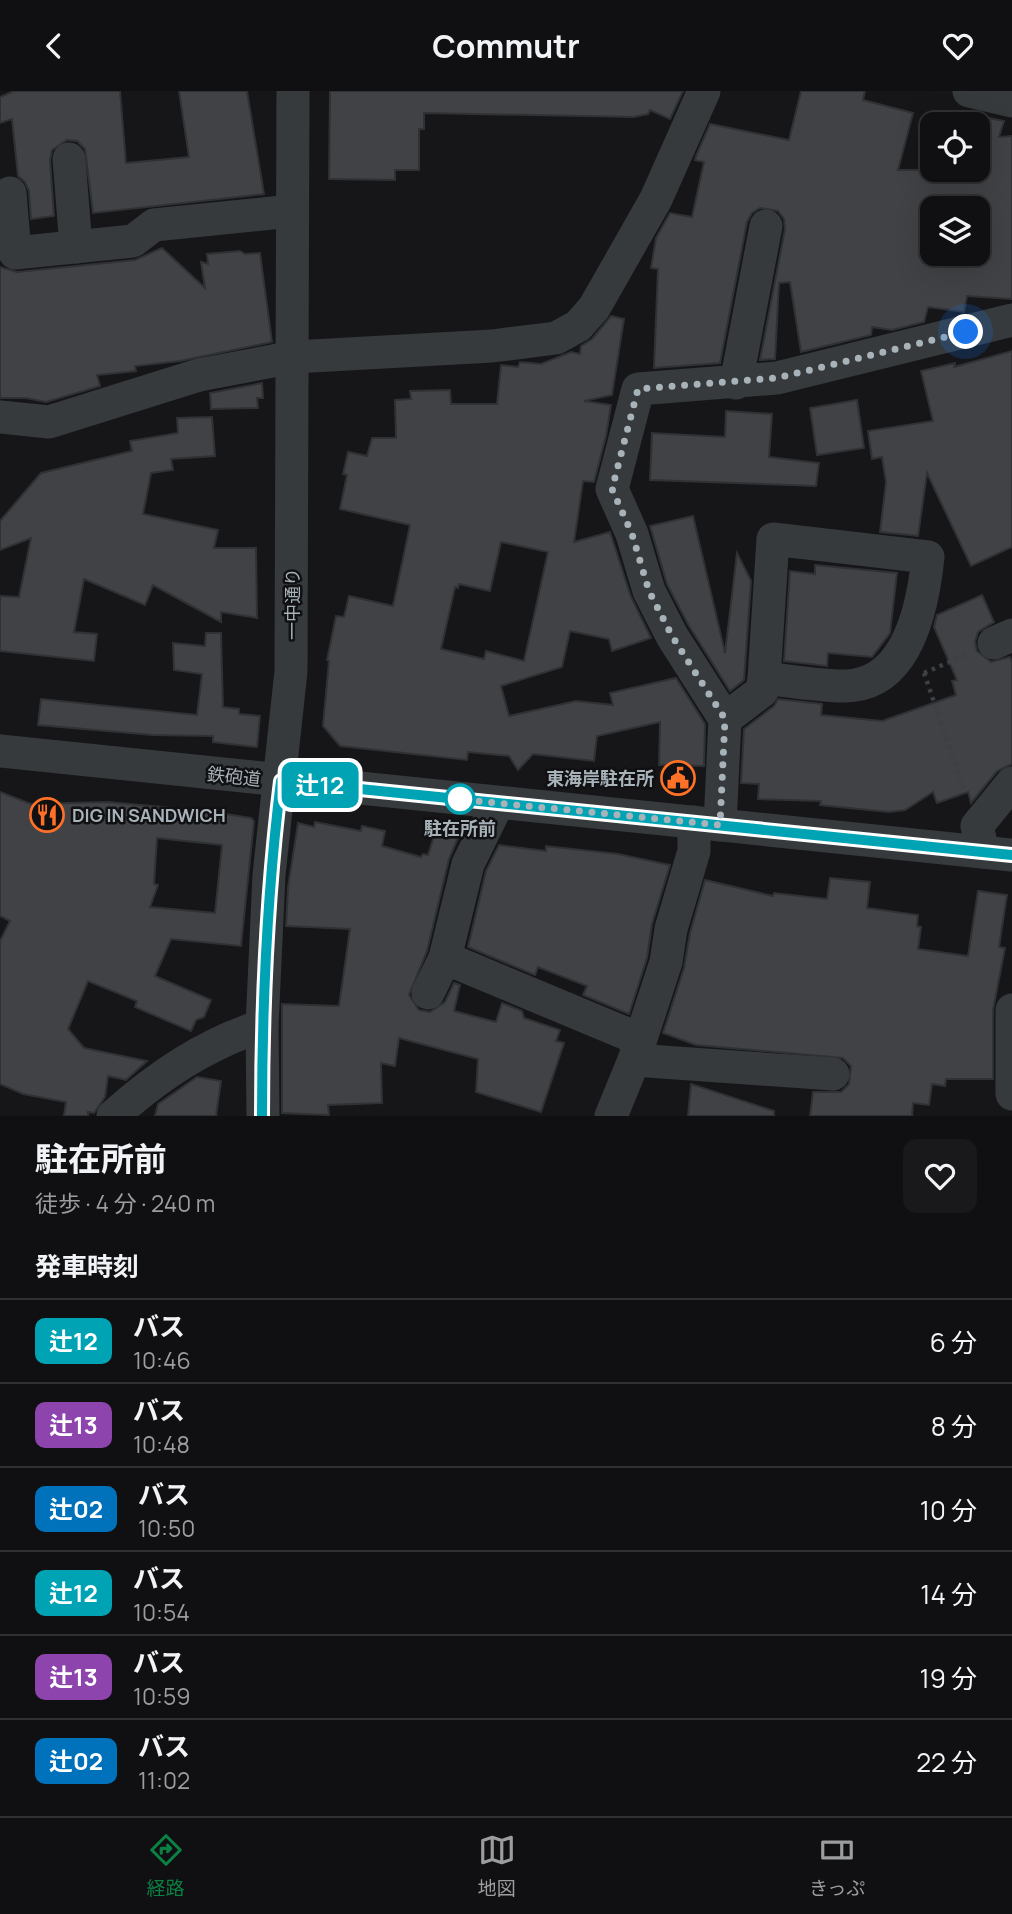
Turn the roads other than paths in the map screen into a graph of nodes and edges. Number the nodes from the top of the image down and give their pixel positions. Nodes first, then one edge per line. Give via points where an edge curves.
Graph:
1 (293, 91) edge
2 (704, 91) edge
3 (969, 91) edge
4 (1012, 101) edge
5 (69, 159) dead end
6 (10, 193) dead end
7 (292, 211) junction
8 (766, 226) dead end
9 (76, 247) junction
10 (1012, 320) edge
11 (294, 356) junction
12 (736, 383) junction
13 (0, 417) edge
14 (764, 678) junction
15 (725, 719) junction
16 (1, 753) edge
17 (281, 781) junction
18 (1012, 783) edge
19 (498, 803) junction
20 (707, 824) junction
21 (991, 844) edge
22 (445, 958) junction
23 (428, 993) dead end
24 (1012, 1010) edge
25 (262, 1026) junction
26 (636, 1049) junction
27 (834, 1074) dead end
28 (1012, 1094) edge
29 (113, 1116) edge
30 (262, 1116) edge
31 (611, 1116) edge

1 - 7 street, 一中通り
2 - 11 street via 656,199 594,308 578,325 556,338 492,346
3 - 4 street
5 - 9 street
6 - 9 street via 15,253
7 - 9 street via 154,225 133,241
7 - 11 street, 一中通り
8 - 12 street
10 - 12 street via 875,356
11 - 13 street via 199,375 49,422
11 - 17 street, 一中通り via 291,671
12 - 15 street via 638,389 612,489 649,591
14 - 14 street via 773,539 928,557 913,664 848,686
14 - 15 street via 762,691
15 - 20 street
16 - 17 street, 鉄砲道
17 - 19 street, 鉄砲道
17 - 25 street, 一中通り via 270,875
18 - 21 street
19 - 20 street, 鉄砲道
19 - 22 street via 468,864
20 - 21 street, 鉄砲道
20 - 26 street via 694,851 666,962
22 - 23 street
22 - 26 street
24 - 28 street
25 - 29 street via 224,1038 165,1073
25 - 30 street, 一中通り
26 - 27 street
26 - 31 street

